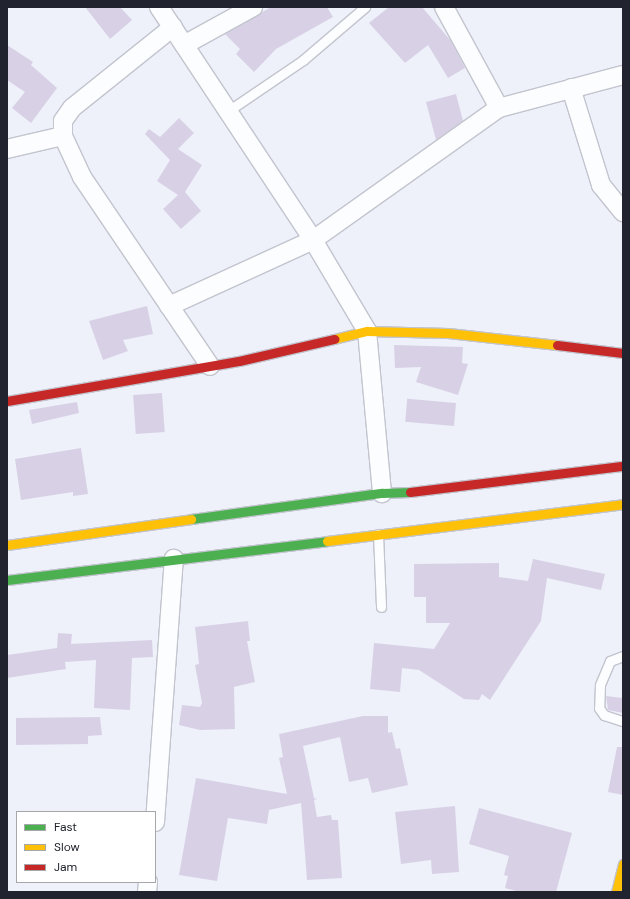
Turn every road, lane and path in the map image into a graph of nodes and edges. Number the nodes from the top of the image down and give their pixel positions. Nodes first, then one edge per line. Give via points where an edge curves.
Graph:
1 (159, 7) edge
2 (253, 7) edge
3 (365, 7) edge
4 (444, 7) edge
5 (173, 27) junction
6 (184, 45) junction
7 (623, 75) edge
8 (571, 88) junction
9 (499, 108) junction
10 (228, 111) junction
11 (63, 136) junction
12 (7, 149) edge
13 (623, 212) edge
14 (313, 240) junction
15 (169, 306) junction
16 (367, 331) junction
17 (623, 353) edge
18 (210, 366) junction
19 (7, 402) edge
20 (623, 466) edge
21 (382, 493) junction
22 (623, 504) edge
23 (378, 533) junction
24 (7, 545) edge
25 (174, 559) junction
26 (7, 580) edge
27 (381, 607) dead end
28 (623, 656) edge
29 (623, 721) edge
30 (156, 811) edge
31 (623, 864) edge
32 (616, 892) edge

1 - 5 street
2 - 6 street
3 - 10 lane via 303,60
4 - 9 street
5 - 6 street
5 - 11 street via 72,108 63,121
6 - 10 street
7 - 8 street
8 - 9 street
8 - 13 street via 601,185
9 - 14 street
10 - 14 street
11 - 12 street
11 - 15 street via 82,177
14 - 15 street
14 - 16 street
15 - 18 street
16 - 17 main road via 448,333
16 - 18 main road
16 - 21 street
18 - 19 main road
20 - 21 main road via 426,496
21 - 24 main road
22 - 23 main road via 426,523
23 - 25 main road
23 - 27 lane
25 - 26 main road
25 - 30 street
28 - 29 lane via 610,661 600,685 599,708 604,715
31 - 32 main road

